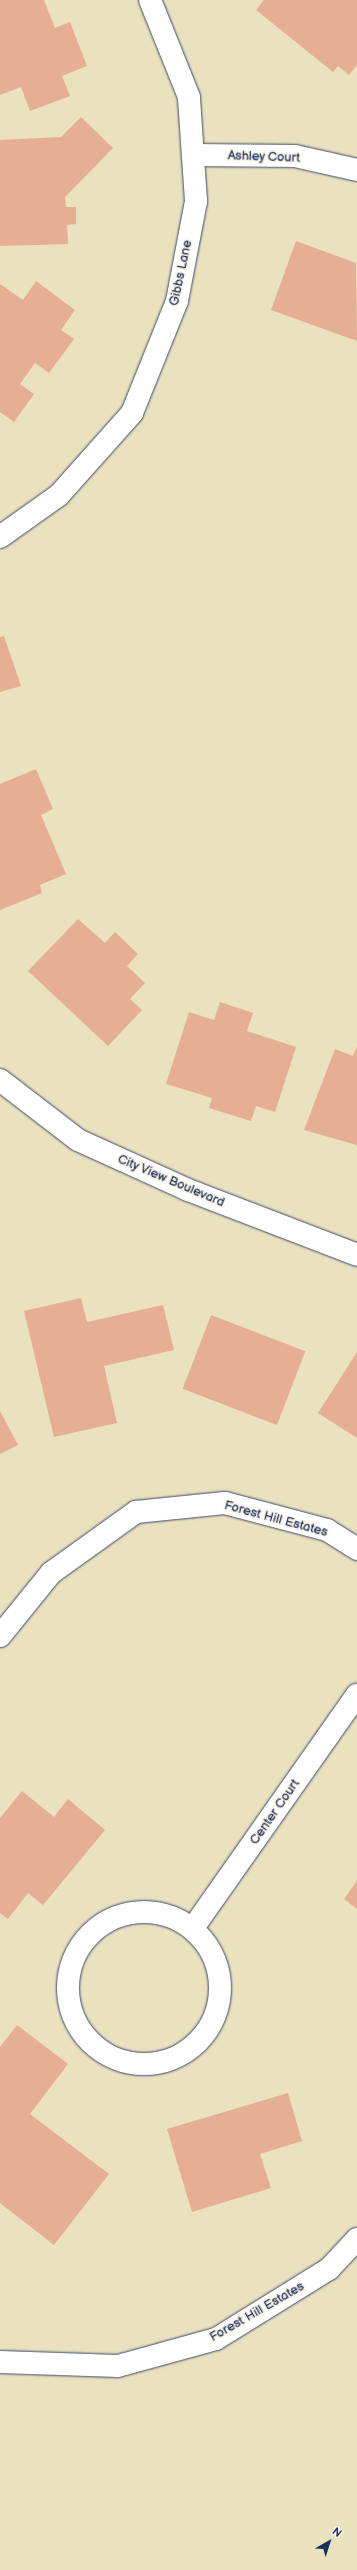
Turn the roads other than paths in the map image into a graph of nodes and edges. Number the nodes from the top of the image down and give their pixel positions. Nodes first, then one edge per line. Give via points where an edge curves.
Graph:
1 (150, 0) edge
2 (193, 155) junction
3 (357, 170) edge
4 (0, 537) edge
5 (0, 1080) edge
6 (357, 1256) edge
7 (357, 1549) edge
8 (0, 1636) edge
9 (357, 1695) edge
10 (193, 1928) junction
11 (357, 2239) edge
12 (0, 2362) edge

1 - 2 street, Gibbs Lane via 189,97
2 - 3 street, Ashley Court via 294,156
2 - 4 street, Gibbs Lane via 196,201 178,301 132,413 59,495
5 - 6 street, City View Boulevard via 78,1140 188,1190
7 - 8 street, Forest Hill Estates via 327,1530 225,1503 136,1512 51,1573
9 - 10 street, Center Court
10 - 10 street via 169,1915 143,1911 123,1914 94,1929 76,1950 68,1975 68,2002 77,2027 95,2047 118,2060 142,2064 165,2062 187,2052 205,2036 216,2015 221,1992 218,1967 208,1946
11 - 12 street, Forest Hill Estates via 329,2268 216,2339 118,2366

